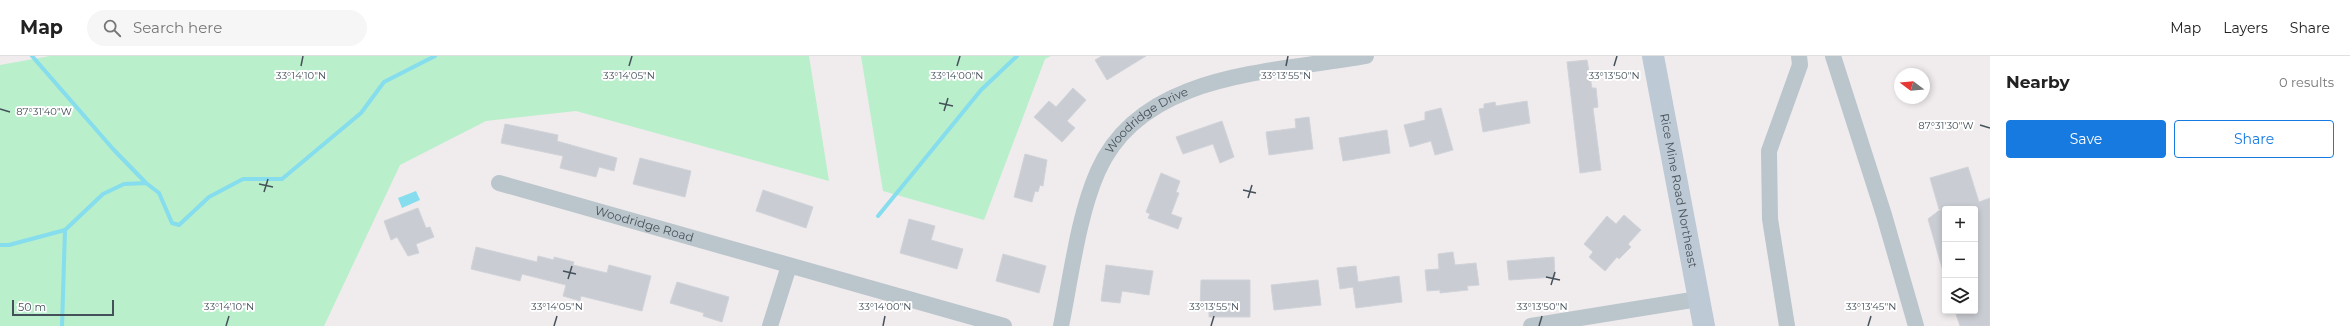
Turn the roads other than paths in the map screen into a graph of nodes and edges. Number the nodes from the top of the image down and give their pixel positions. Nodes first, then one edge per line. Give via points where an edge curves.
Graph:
1 (1366, 56) edge
2 (1653, 56) edge
3 (1799, 56) edge
4 (1833, 56) edge
5 (499, 184) dead end
6 (789, 266) junction
7 (1698, 299) junction
8 (770, 326) edge
9 (1004, 326) edge
10 (1061, 326) edge
11 (1531, 326) edge
12 (1704, 326) edge
13 (1787, 326) edge
14 (1916, 326) edge

1 - 10 street, Woodridge Drive via 1230,78 1197,87 1166,100 1138,118 1114,142 1098,171 1087,202
2 - 7 main road, Rice Mine Road Northeast
3 - 13 street via 1800,65 1769,151 1770,219
4 - 14 street via 1884,215
5 - 6 street, Woodridge Road
6 - 8 street
6 - 9 street, Woodridge Road
7 - 11 street
7 - 12 main road, Rice Mine Road Northeast

